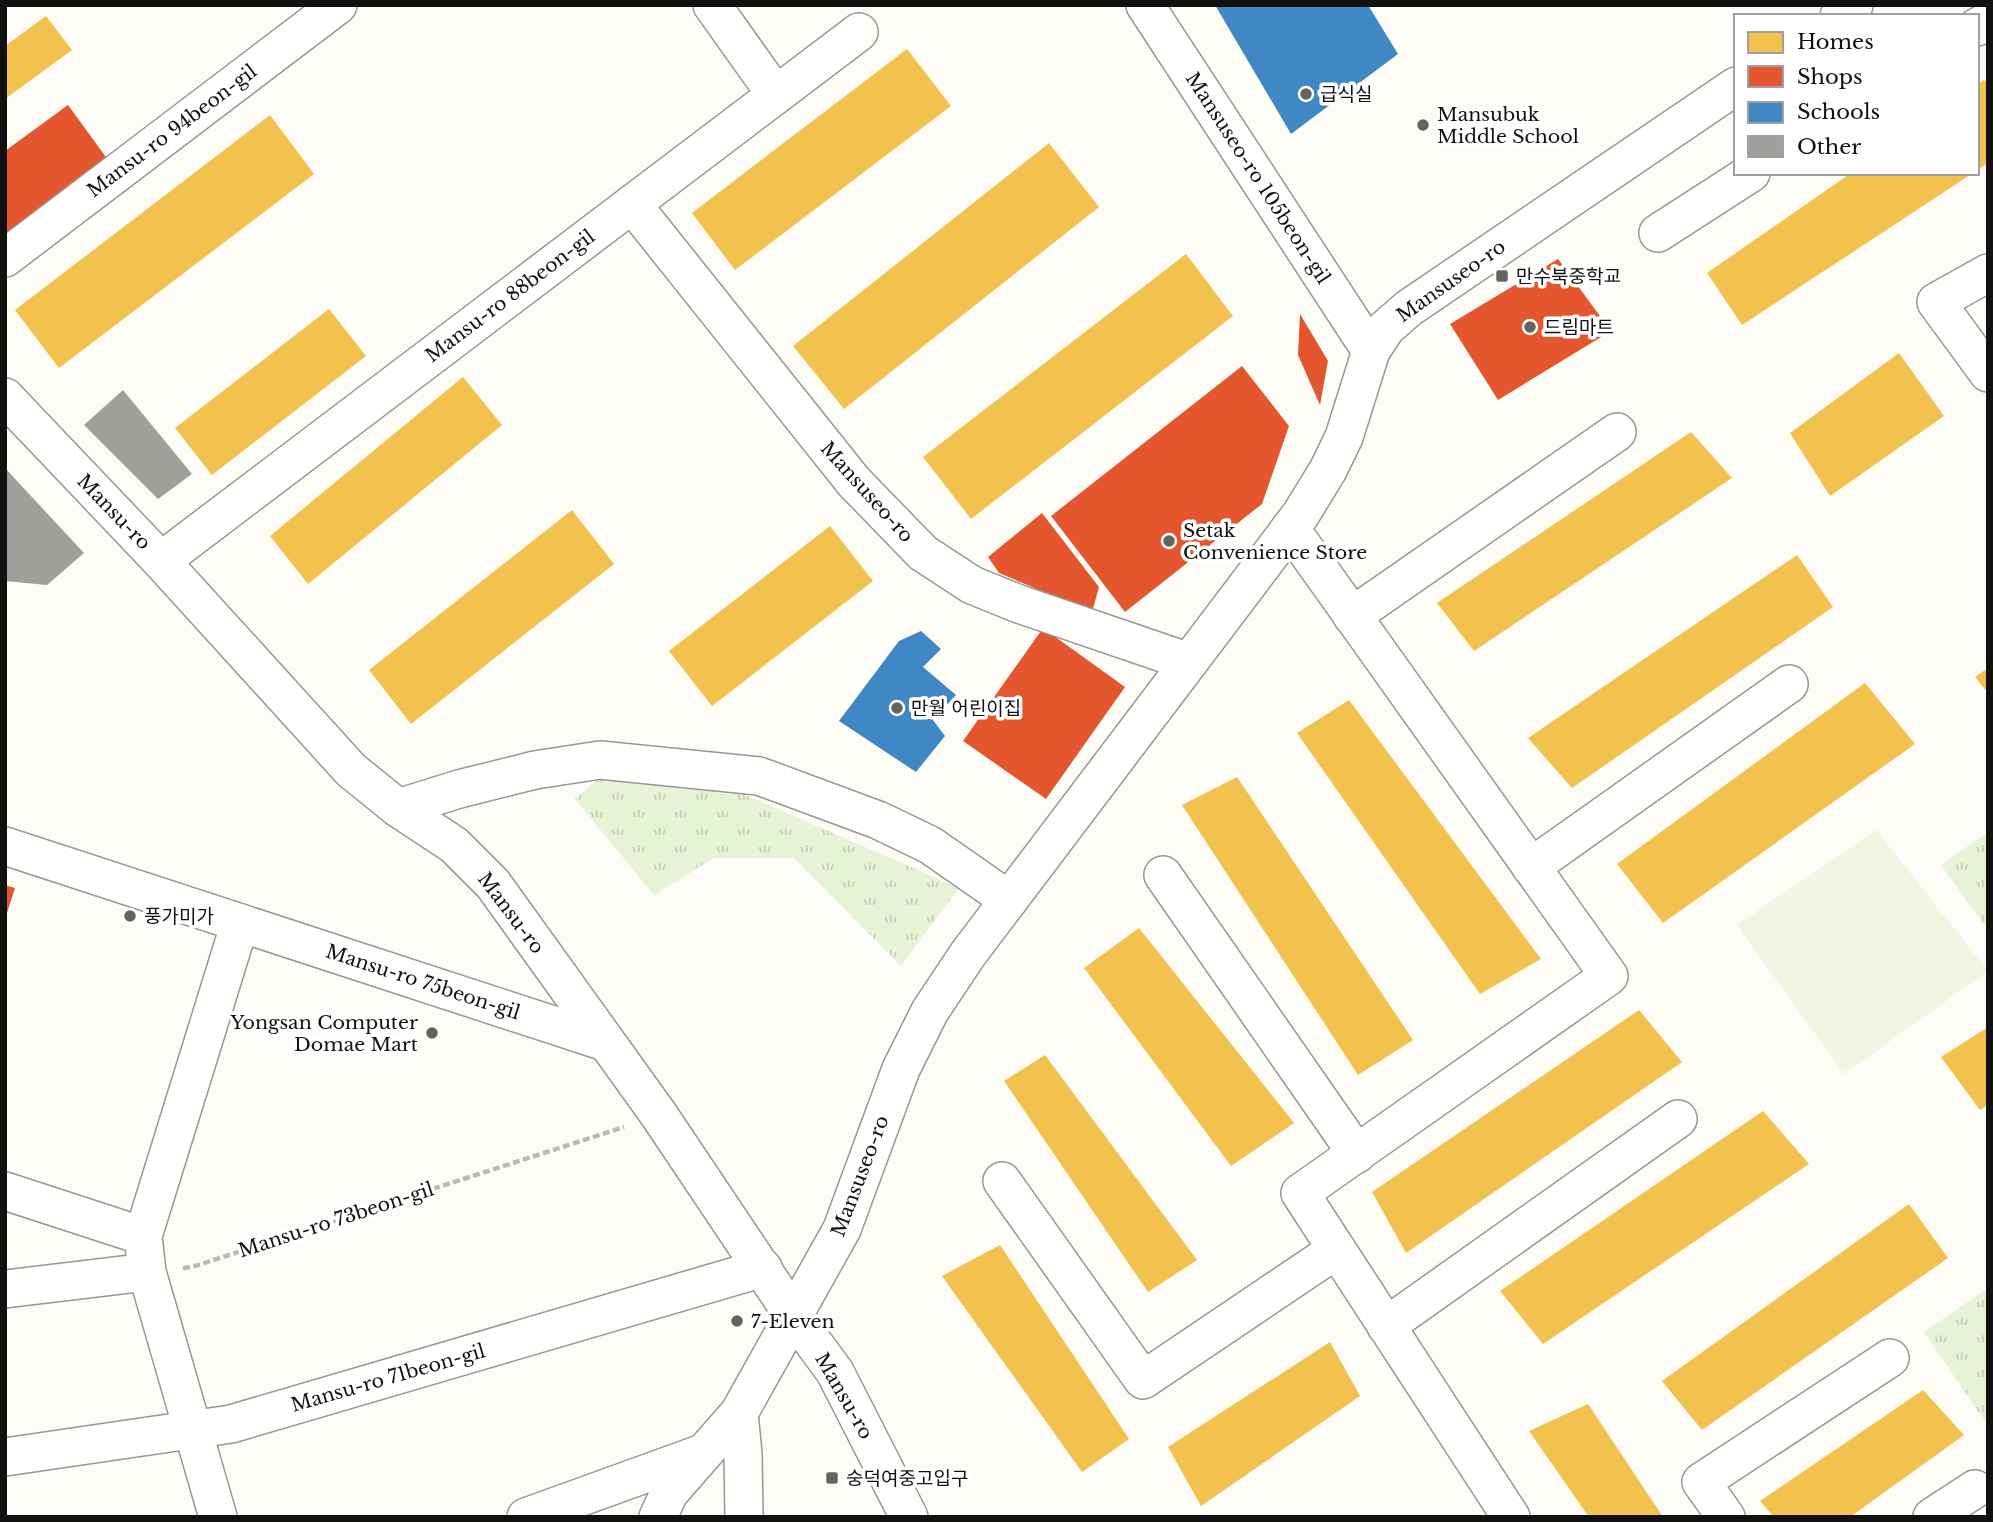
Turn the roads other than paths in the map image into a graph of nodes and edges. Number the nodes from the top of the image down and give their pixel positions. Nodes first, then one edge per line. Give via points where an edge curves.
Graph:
1 (338, 5) edge
2 (712, 5) edge
3 (1145, 5) edge
4 (859, 32) dead end
5 (1734, 87) edge
6 (776, 94) junction
7 (1748, 175) edge
8 (632, 204) junction
9 (1658, 233) dead end
10 (5, 258) edge
11 (1988, 273) edge
12 (1371, 351) junction
13 (1988, 373) edge
14 (5, 397) edge
15 (1617, 432) dead end
16 (1290, 528) junction
17 (161, 561) junction
18 (1352, 616) junction
19 (1189, 662) junction
20 (1789, 684) dead end
21 (398, 808) junction
22 (5, 846) edge
23 (1531, 867) junction
24 (1163, 875) dead end
25 (1009, 900) junction
26 (240, 922) junction
27 (605, 1042) junction
28 (1678, 1119) dead end
29 (1357, 1154) junction
30 (1002, 1181) dead end
31 (5, 1191) edge
32 (1336, 1250) junction
33 (145, 1254) junction
34 (763, 1268) junction
35 (5, 1289) edge
36 (793, 1315) junction
37 (1386, 1326) junction
38 (1891, 1358) dead end
39 (739, 1413) junction
40 (192, 1432) junction
41 (707, 1451) junction
42 (5, 1457) edge
43 (1975, 1489) dead end
44 (218, 1517) edge
45 (526, 1517) edge
46 (658, 1517) edge
47 (744, 1517) edge
48 (909, 1517) edge
49 (1511, 1517) edge
50 (1726, 1517) edge
51 (1932, 1517) edge

1 - 10 street, Mansu-ro 94beon-gil
2 - 6 street
3 - 12 street, Mansuseo-ro 105beon-gil
4 - 6 street, Mansu-ro 88beon-gil
5 - 12 street, Mansuseo-ro via 1409,307 1386,328
6 - 8 street, Mansu-ro 88beon-gil
7 - 9 street
8 - 17 street, Mansu-ro 88beon-gil
8 - 19 street, Mansuseo-ro via 854,482 923,553 972,586
11 - 13 street via 1936,302
12 - 16 street, Mansuseo-ro via 1344,437
14 - 17 street, Mansu-ro
15 - 18 street
16 - 18 street
16 - 19 street, Mansuseo-ro
17 - 21 street, Mansu-ro via 351,770
18 - 23 street
19 - 25 street, Mansuseo-ro
20 - 23 street
21 - 25 street via 535,770 600,760 759,776 878,820 930,845
21 - 27 street, Mansu-ro via 454,845 493,884
22 - 26 street, Mansu-ro 75beon-gil
23 - 29 street via 1609,976
24 - 29 street
25 - 36 street, Mansuseo-ro via 930,1011 901,1069 842,1229
26 - 27 street, Mansu-ro 75beon-gil
26 - 33 street
27 - 34 street, Mansu-ro
28 - 37 street
29 - 32 street via 1300,1194
30 - 32 street via 1143,1380
31 - 33 street
32 - 37 street
33 - 35 street
33 - 40 street
34 - 36 street, Mansu-ro
34 - 40 street, Mansu-ro 71beon-gil
36 - 39 street, Mansuseo-ro
36 - 48 street, Mansu-ro via 835,1372
37 - 49 street
38 - 50 street via 1701,1482
39 - 41 street, Mansuseo-ro
39 - 47 street
40 - 42 street, Mansu-ro 71beon-gil
40 - 44 street
41 - 45 street
41 - 46 street, Mansuseo-ro via 669,1493
43 - 51 street

